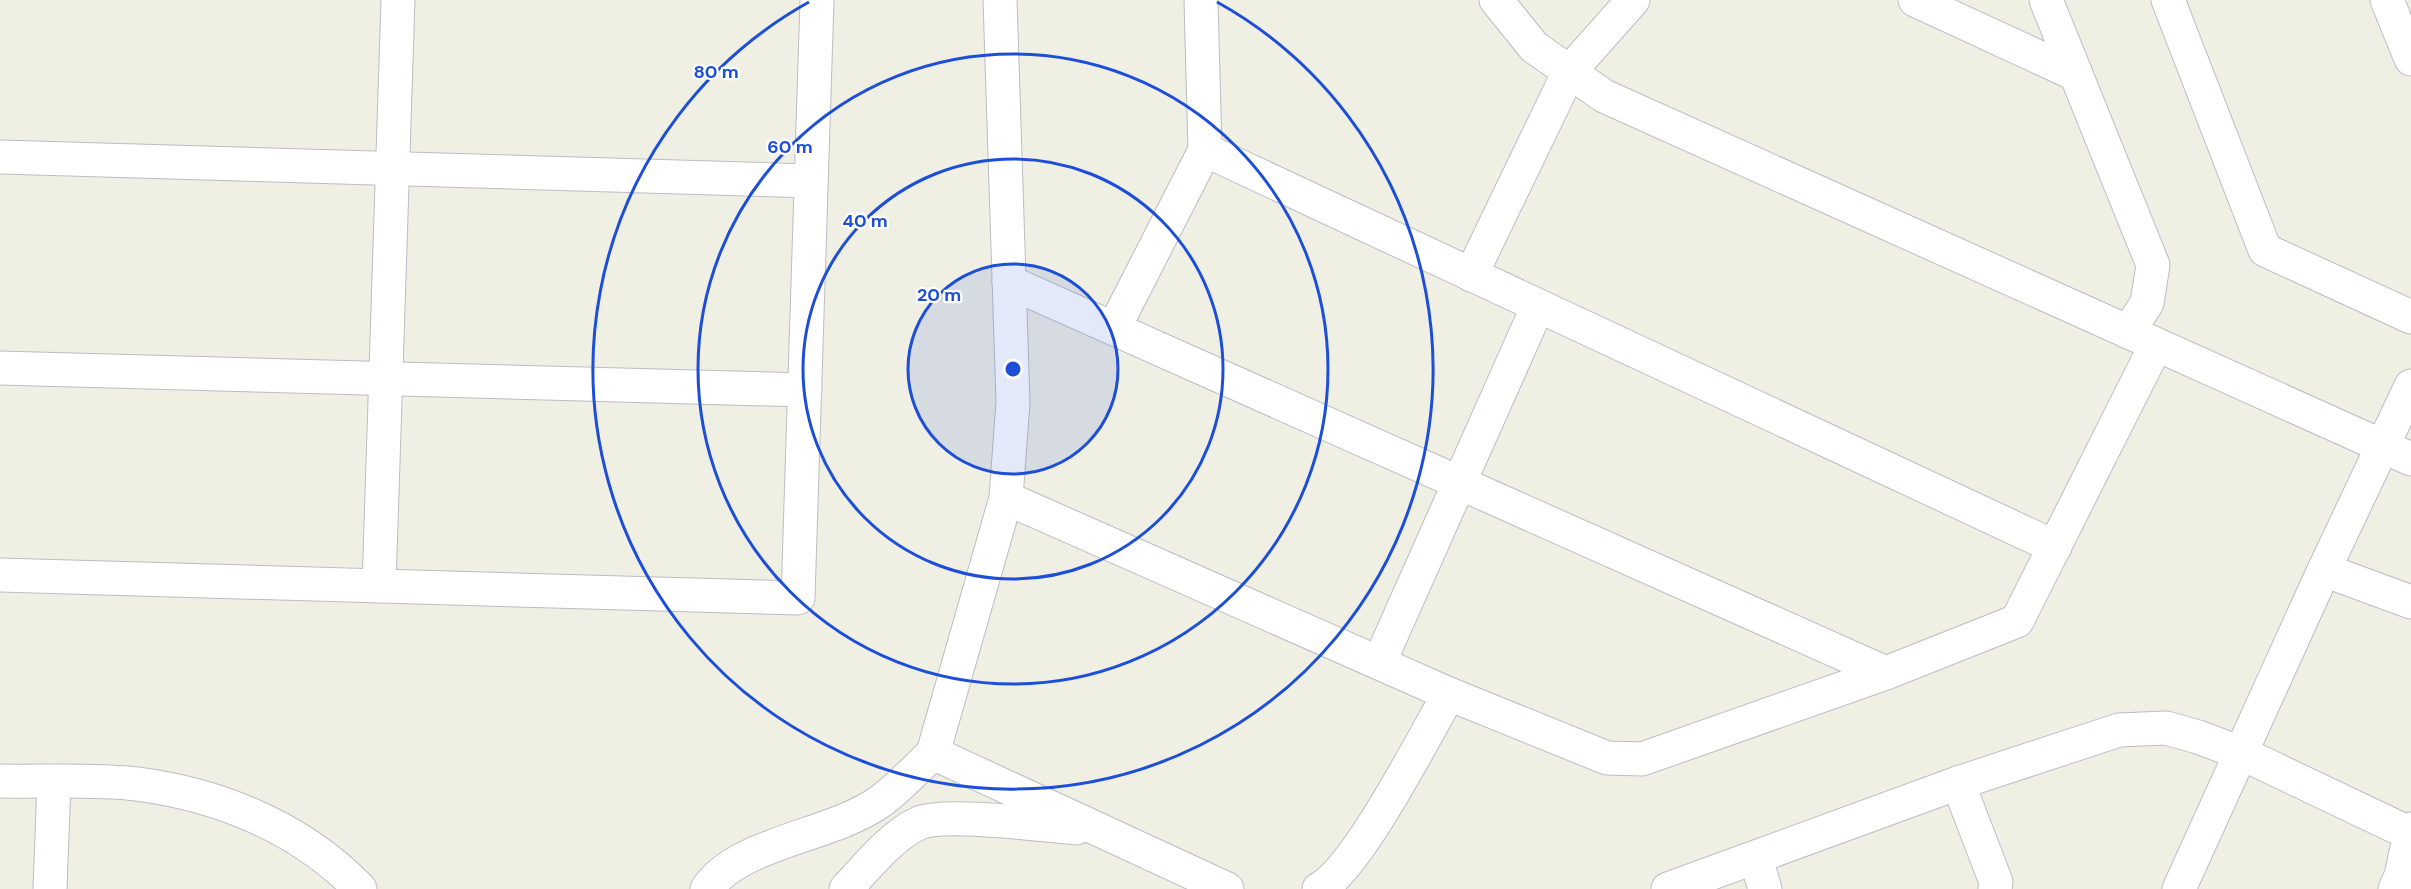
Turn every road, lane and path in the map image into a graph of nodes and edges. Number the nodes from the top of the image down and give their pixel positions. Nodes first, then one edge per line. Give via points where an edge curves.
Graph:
1 (398, 0) edge
2 (817, 0) edge
3 (1000, 0) edge
4 (1201, 0) edge
5 (1496, 0) edge
6 (1633, 0) edge
7 (1915, 0) edge
8 (2046, 0) edge
9 (2168, 0) edge
10 (2387, 0) edge
11 (2411, 59) edge
12 (1569, 72) junction
13 (2075, 74) junction
14 (1205, 150) junction
15 (0, 157) edge
16 (393, 169) junction
17 (811, 181) junction
18 (1471, 275) junction
19 (1009, 282) junction
20 (1538, 306) junction
21 (2411, 317) edge
22 (1114, 328) junction
23 (2142, 339) junction
24 (0, 368) edge
25 (386, 379) junction
26 (2411, 386) edge
27 (805, 390) junction
28 (2381, 446) junction
29 (2411, 459) edge
30 (1460, 482) junction
31 (1006, 498) junction
32 (2055, 547) junction
33 (2324, 570) junction
34 (0, 575) edge
35 (379, 586) junction
36 (2411, 602) edge
37 (1379, 663) junction
38 (1886, 673) junction
39 (1449, 694) junction
40 (933, 753) junction
41 (2241, 753) junction
42 (0, 781) edge
43 (54, 782) junction
44 (1958, 783) junction
45 (1096, 829) junction
46 (2410, 832) edge
47 (1761, 874) edge
48 (50, 889) edge
49 (360, 889) edge
50 (707, 889) edge
51 (846, 889) edge
52 (1227, 889) edge
53 (1318, 889) edge
54 (1668, 889) edge
55 (1995, 889) edge
56 (2179, 889) edge
57 (2395, 889) edge

1 - 16 street
2 - 17 street
3 - 19 street
4 - 14 street
5 - 12 street via 1534,47
6 - 12 street
7 - 13 street
8 - 13 street
9 - 21 street via 2265,250
10 - 11 street
12 - 18 street
12 - 23 street via 1604,96
13 - 23 street via 2153,266
14 - 18 street
14 - 22 street
15 - 16 street
16 - 17 street
16 - 25 street
17 - 27 street
18 - 20 street
19 - 22 street
19 - 31 street via 1014,402
20 - 30 street
20 - 32 street
22 - 30 street
23 - 28 street
23 - 32 street
24 - 25 street
25 - 27 street
25 - 35 street
26 - 28 street
27 - 35 street via 798,598
28 - 29 street
28 - 33 street
30 - 37 street
30 - 38 street
31 - 37 street
31 - 40 street
32 - 38 street via 2018,621
33 - 36 street
33 - 41 street
34 - 35 street
37 - 39 street
38 - 39 street via 1642,759 1607,758
39 - 53 street via 1361,843 1328,884
40 - 45 street
40 - 50 street via 878,803 813,834 744,856
41 - 44 street via 2166,728 2119,730
41 - 46 street
41 - 56 street
42 - 43 street
43 - 48 street
43 - 49 street via 136,784 194,795 246,812 303,840
44 - 47 street
44 - 55 street via 1996,882
45 - 51 street via 944,819 919,823 899,837
45 - 52 street
46 - 57 street
47 - 54 street

